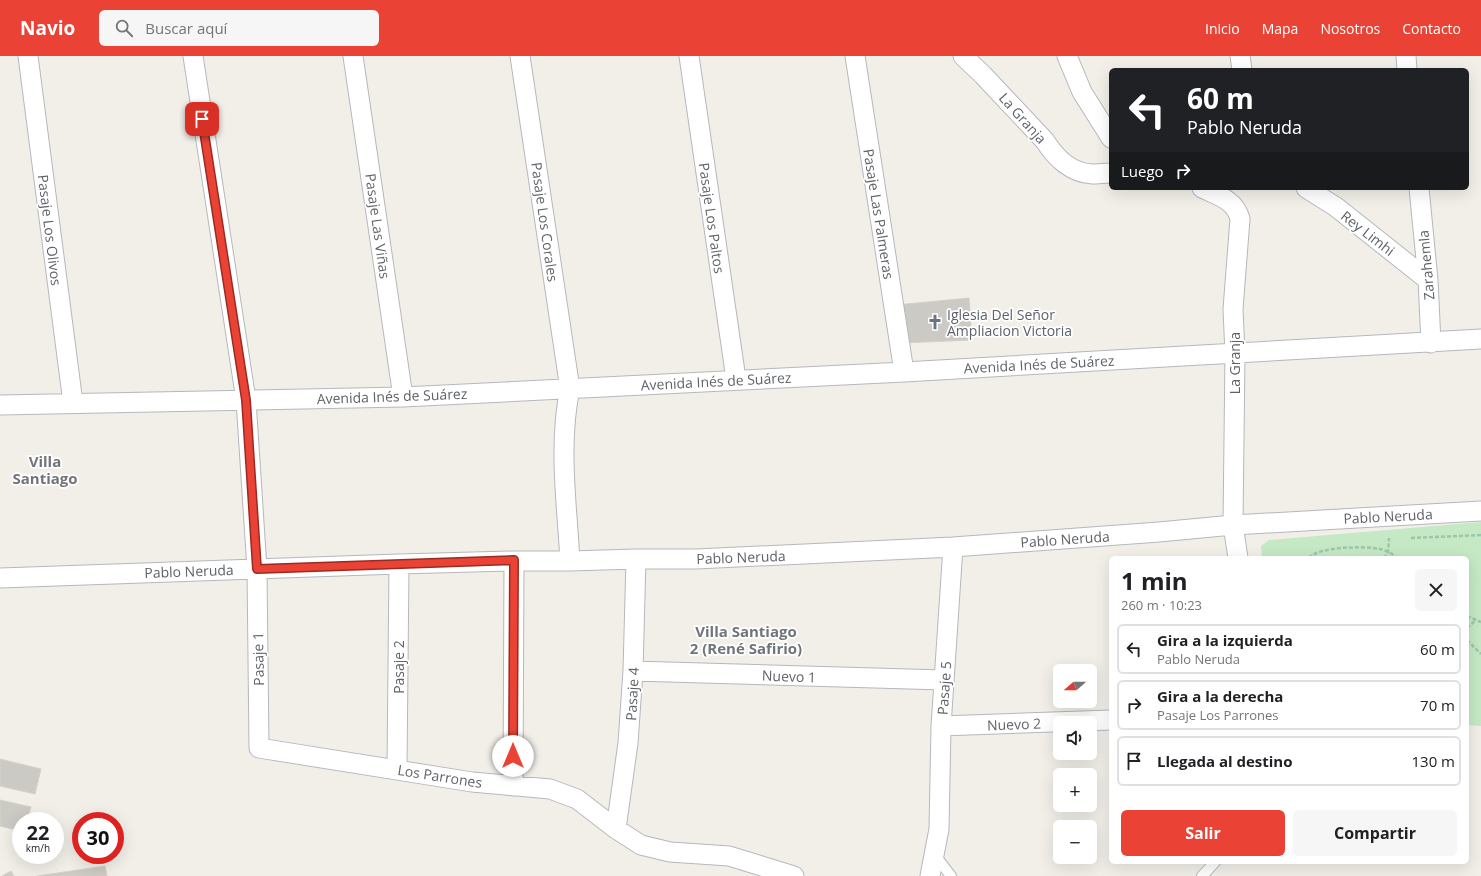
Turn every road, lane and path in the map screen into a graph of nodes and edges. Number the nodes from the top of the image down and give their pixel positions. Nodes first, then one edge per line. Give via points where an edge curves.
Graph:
1 (28, 56) edge
2 (193, 56) edge
3 (353, 56) edge
4 (520, 56) edge
5 (689, 56) edge
6 (855, 56) edge
7 (963, 56) edge
8 (1067, 56) edge
9 (1240, 56) edge
10 (1406, 56) edge
11 (1242, 68) edge
12 (1407, 68) edge
13 (1109, 135) edge
14 (1109, 173) edge
15 (1206, 190) edge
16 (1309, 190) edge
17 (1419, 190) edge
18 (1428, 280) junction
19 (1481, 339) edge
20 (1430, 343) junction
21 (1235, 354) junction
22 (904, 372) junction
23 (736, 379) junction
24 (570, 389) junction
25 (403, 397) junction
26 (246, 400) junction
27 (73, 403) junction
28 (0, 404) edge
29 (1481, 511) edge
30 (1233, 525) junction
31 (1389, 533) dead end
32 (1481, 535) edge
33 (1389, 539) junction
34 (1397, 539) dead end
35 (1404, 539) dead end
36 (953, 547) junction
37 (1388, 553) junction
38 (1238, 556) edge
39 (1310, 556) edge
40 (1386, 556) edge
41 (1393, 556) edge
42 (636, 559) junction
43 (514, 560) junction
44 (570, 561) junction
45 (399, 564) junction
46 (257, 569) junction
47 (0, 578) edge
48 (1469, 617) edge
49 (1476, 620) junction
50 (1481, 622) edge
51 (1469, 626) edge
52 (1469, 642) edge
53 (1481, 654) edge
54 (633, 671) junction
55 (944, 680) junction
56 (1109, 720) edge
57 (941, 726) junction
58 (259, 748) joint
59 (397, 769) junction
60 (513, 786) junction
61 (616, 829) junction
62 (934, 854) junction
63 (1213, 864) edge
64 (794, 876) edge
65 (930, 876) edge
66 (951, 876) edge
67 (1202, 876) edge

1 - 27 street, Pasaje Los Olivos
2 - 26 street, Pasaje 1
3 - 25 street, Pasaje Las Viñas
4 - 24 street, Pasaje Los Corales
5 - 23 street, Pasaje Los Paltos
6 - 22 street, Pasaje Las Palmeras
7 - 14 street, La Granja via 1045,140 1059,159 1069,166 1091,174
8 - 13 street via 1082,92
9 - 11 street
10 - 12 street
15 - 21 street, La Granja via 1228,200 1238,212 1240,219 1234,309
16 - 18 street, Rey Limhi via 1336,207
17 - 18 street, Zarahemla
18 - 20 street, Zarahemla
19 - 20 street, Avenida Inés de Suárez
20 - 21 street, Avenida Inés de Suárez
21 - 22 street, Avenida Inés de Suárez
21 - 30 street, La Granja
22 - 23 street, Avenida Inés de Suárez
23 - 24 street, Avenida Inés de Suárez
24 - 25 street, Avenida Inés de Suárez
24 - 44 street via 565,411 564,436
25 - 26 street, Avenida Inés de Suárez
26 - 27 street, Avenida Inés de Suárez
26 - 46 street, Pasaje 1
27 - 28 street, Avenida Inés de Suárez
29 - 30 street, Pablo Neruda
30 - 36 street, Pablo Neruda
30 - 38 street, La Granja
31 - 33 path
32 - 35 path
33 - 34 path
33 - 37 path
36 - 42 street, Pablo Neruda via 696,559
36 - 55 street, Pasaje 5
37 - 39 path via 1380,549 1342,548 1328,549
37 - 40 path
37 - 41 path
42 - 44 street, Pablo Neruda
42 - 54 street, Pasaje 4
43 - 44 street, Pablo Neruda
43 - 45 street, Pablo Neruda
43 - 60 street
45 - 46 street, Pablo Neruda
45 - 59 street, Pasaje 2
46 - 47 street, Pablo Neruda
46 - 58 street, Pasaje 1
48 - 49 path
49 - 50 path
49 - 51 path
52 - 53 path
54 - 55 street, Nuevo 1
54 - 61 street, Pasaje 4 via 628,743
55 - 57 street, Pasaje 5
56 - 57 street, Nuevo 2
57 - 62 street, Pasaje 5 via 939,829
58 - 59 street, Los Parrones
59 - 60 street, Los Parrones
60 - 61 street, Los Parrones via 550,788 577,799
61 - 64 street, Los Parrones via 641,845 670,852 729,856
62 - 65 street
62 - 66 lane
63 - 67 lane

